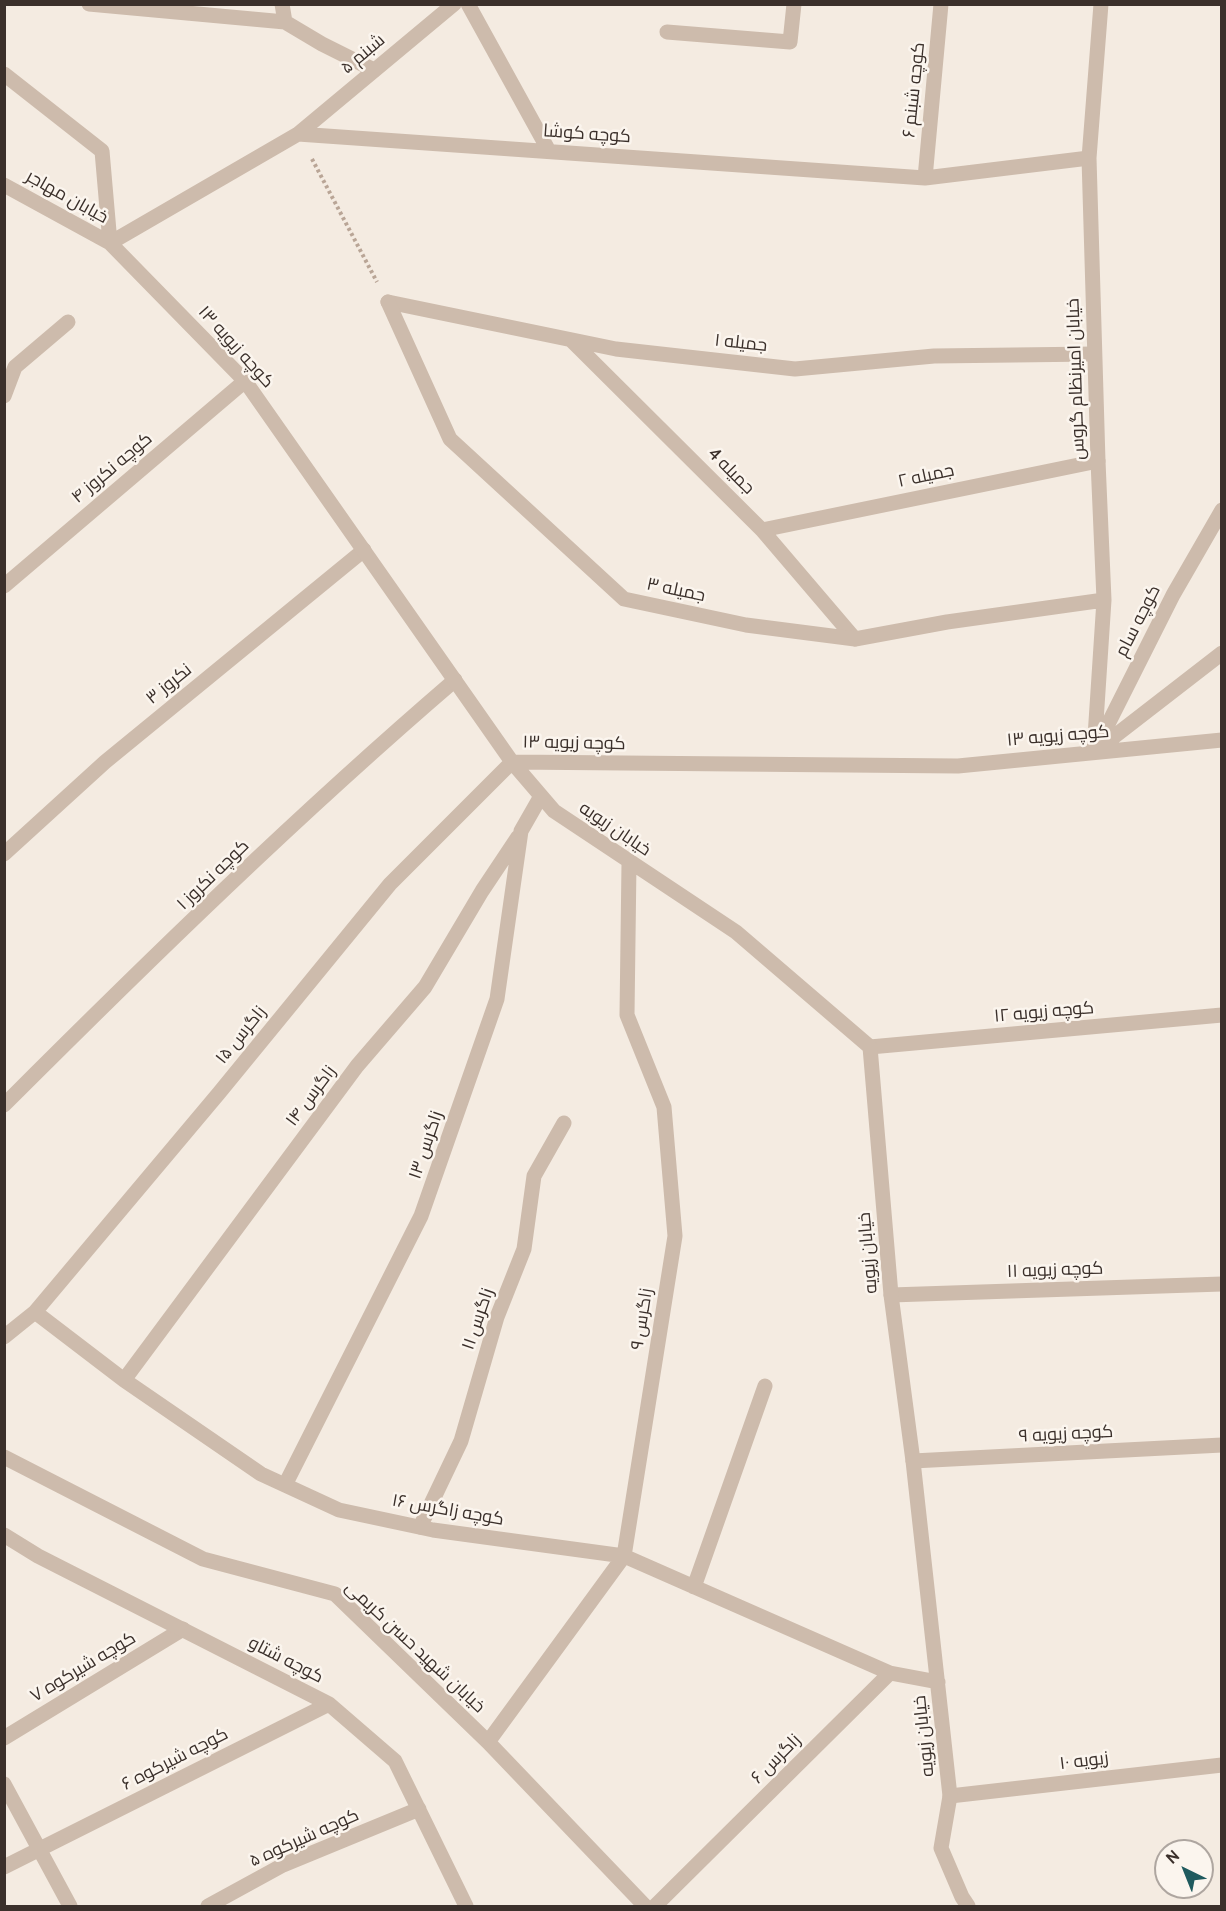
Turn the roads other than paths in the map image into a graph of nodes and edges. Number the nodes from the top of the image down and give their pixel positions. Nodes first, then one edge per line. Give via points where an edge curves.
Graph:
1 (89, 4) edge
2 (282, 4) edge
3 (454, 4) edge
4 (468, 4) edge
5 (794, 4) edge
6 (941, 4) edge
7 (1101, 4) edge
8 (285, 22) junction
9 (667, 32) dead end
10 (374, 70) junction
11 (4, 74) edge
12 (298, 134) junction
13 (549, 151) junction
14 (1089, 158) junction
15 (925, 178) junction
16 (4, 185) edge
17 (110, 243) junction
18 (388, 302) joint
19 (68, 322) dead end
20 (571, 340) junction
21 (1094, 354) junction
22 (245, 381) junction
23 (4, 396) edge
24 (1098, 461) junction
25 (1221, 510) edge
26 (762, 530) junction
27 (364, 550) junction
28 (4, 586) edge
29 (1104, 600) junction
30 (855, 639) junction
31 (1221, 653) edge
32 (455, 680) junction
33 (1221, 740) edge
34 (1094, 752) junction
35 (512, 762) junction
36 (541, 796) junction
37 (522, 831) junction
38 (4, 854) edge
39 (629, 863) junction
40 (1221, 1015) edge
41 (870, 1047) junction
42 (4, 1105) edge
43 (564, 1123) dead end
44 (1221, 1284) edge
45 (891, 1295) junction
46 (35, 1312) junction
47 (4, 1336) edge
48 (124, 1380) junction
49 (765, 1386) dead end
50 (1221, 1445) edge
51 (4, 1456) edge
52 (913, 1461) junction
53 (285, 1485) junction
54 (420, 1527) junction
55 (4, 1535) edge
56 (624, 1556) junction
57 (694, 1587) junction
58 (183, 1629) junction
59 (890, 1673) junction
60 (938, 1682) junction
61 (329, 1704) junction
62 (4, 1738) edge
63 (488, 1742) junction
64 (1221, 1765) edge
65 (4, 1784) edge
66 (950, 1796) junction
67 (419, 1809) junction
68 (39, 1849) junction
69 (4, 1867) edge
70 (965, 1902) edge
71 (70, 1906) edge
72 (208, 1906) edge
73 (466, 1906) edge
74 (645, 1906) edge
75 (655, 1906) edge
76 (949, 1906) edge

1 - 8 street
2 - 8 street
3 - 10 street, شبنم ۵
4 - 13 street
5 - 9 street via 790,42
6 - 15 street, کوچه شبنم ۶
7 - 14 street, خیابان امیرنظام گروس
8 - 10 street
10 - 12 street, شبنم ۵
11 - 17 street via 102,151
12 - 13 street, کوچه کوشا
12 - 17 street
13 - 15 street, کوچه کوشا
14 - 15 street, کوچه کوشا
14 - 21 street, خیابان امیرنظام گروس
16 - 17 street, خیابان مهاجر
17 - 22 street, کوچه زیویه ۱۳
18 - 20 street, جمیله ۱
18 - 30 street, جمیله ۳ via 450,439 624,599 746,625
19 - 23 street via 15,367
20 - 21 street, جمیله ۱ via 616,349 795,369 934,356
20 - 26 street, جمیله 4
21 - 24 street, خیابان امیرنظام گروس
22 - 27 street, کوچه زیویه ۱۳
22 - 28 street, کوچه نکروز ۴
24 - 26 street, جمیله ۲
24 - 29 street, خیابان امیرنظام گروس
25 - 34 street, کوچه سام via 1173,595
26 - 30 street, جمیله 4
27 - 32 street, کوچه زیویه ۱۳
27 - 38 street, نکروز ۳ via 105,762
29 - 30 street, جمیله ۳
29 - 34 street, خیابان امیرنظام گروس
31 - 34 street
32 - 35 street, کوچه زیویه ۱۳
32 - 42 street, کوچه نکروز ۱ via 249,868
33 - 34 street, کوچه زیویه ۱۳
34 - 35 street, کوچه زیویه ۱۳ via 958,766
35 - 36 street, خیابان زیویه
35 - 46 street, زاگرس ۱۵ via 390,884
36 - 37 street, زاگرس ۱۳
36 - 39 street, خیابان زیویه via 554,811
37 - 48 street, زاگرس ۱۴ via 425,987 357,1066
37 - 53 street, زاگرس ۱۳ via 497,999 421,1216
39 - 41 street, خیابان زیویه via 736,932
39 - 56 street, زاگرس ۹ via 627,1016 664,1107 675,1236
40 - 41 street, کوچه زیویه ۱۲
41 - 45 street, خیابان زیویه
43 - 54 street, زاگرس ۱۱ via 534,1176 524,1249 497,1317 461,1442
44 - 45 street, کوچه زیویه ۱۱
45 - 52 street, خیابان زیویه
46 - 47 street, زاگرس ۱۵
46 - 48 street, کوچه زاگرس ۱۶
48 - 53 street, کوچه زاگرس ۱۶ via 261,1474
49 - 57 street
50 - 52 street, کوچه زیویه ۹
51 - 63 street, خیابان شهید حسن کریمی via 203,1559 335,1594
52 - 60 street, خیابان زیویه
53 - 54 street, کوچه زاگرس ۱۶ via 339,1510
54 - 56 street, کوچه زاگرس ۱۶
55 - 58 street, کوچه شتاو
56 - 57 street, کوچه زاگرس ۱۶
56 - 63 street, زاگرس ۹
57 - 59 street, کوچه زاگرس ۱۶
58 - 61 street, کوچه شتاو
58 - 62 street, کوچه شیرکوه ۷
59 - 60 street
59 - 75 street, زاگرس ۶
60 - 66 street, خیابان زیویه
61 - 67 street, کوچه شتاو via 395,1761
61 - 68 street, کوچه شیرکوه ۶
63 - 74 street, خیابان شهید حسن کریمی
64 - 66 street, زیویه ۱۰
65 - 68 street
66 - 70 street, خیابان زیویه via 941,1848
67 - 72 street, کوچه شیرکوه ۵ via 283,1865
67 - 73 street, کوچه شتاو
68 - 69 street, کوچه شیرکوه ۶
68 - 71 street
70 - 76 street

